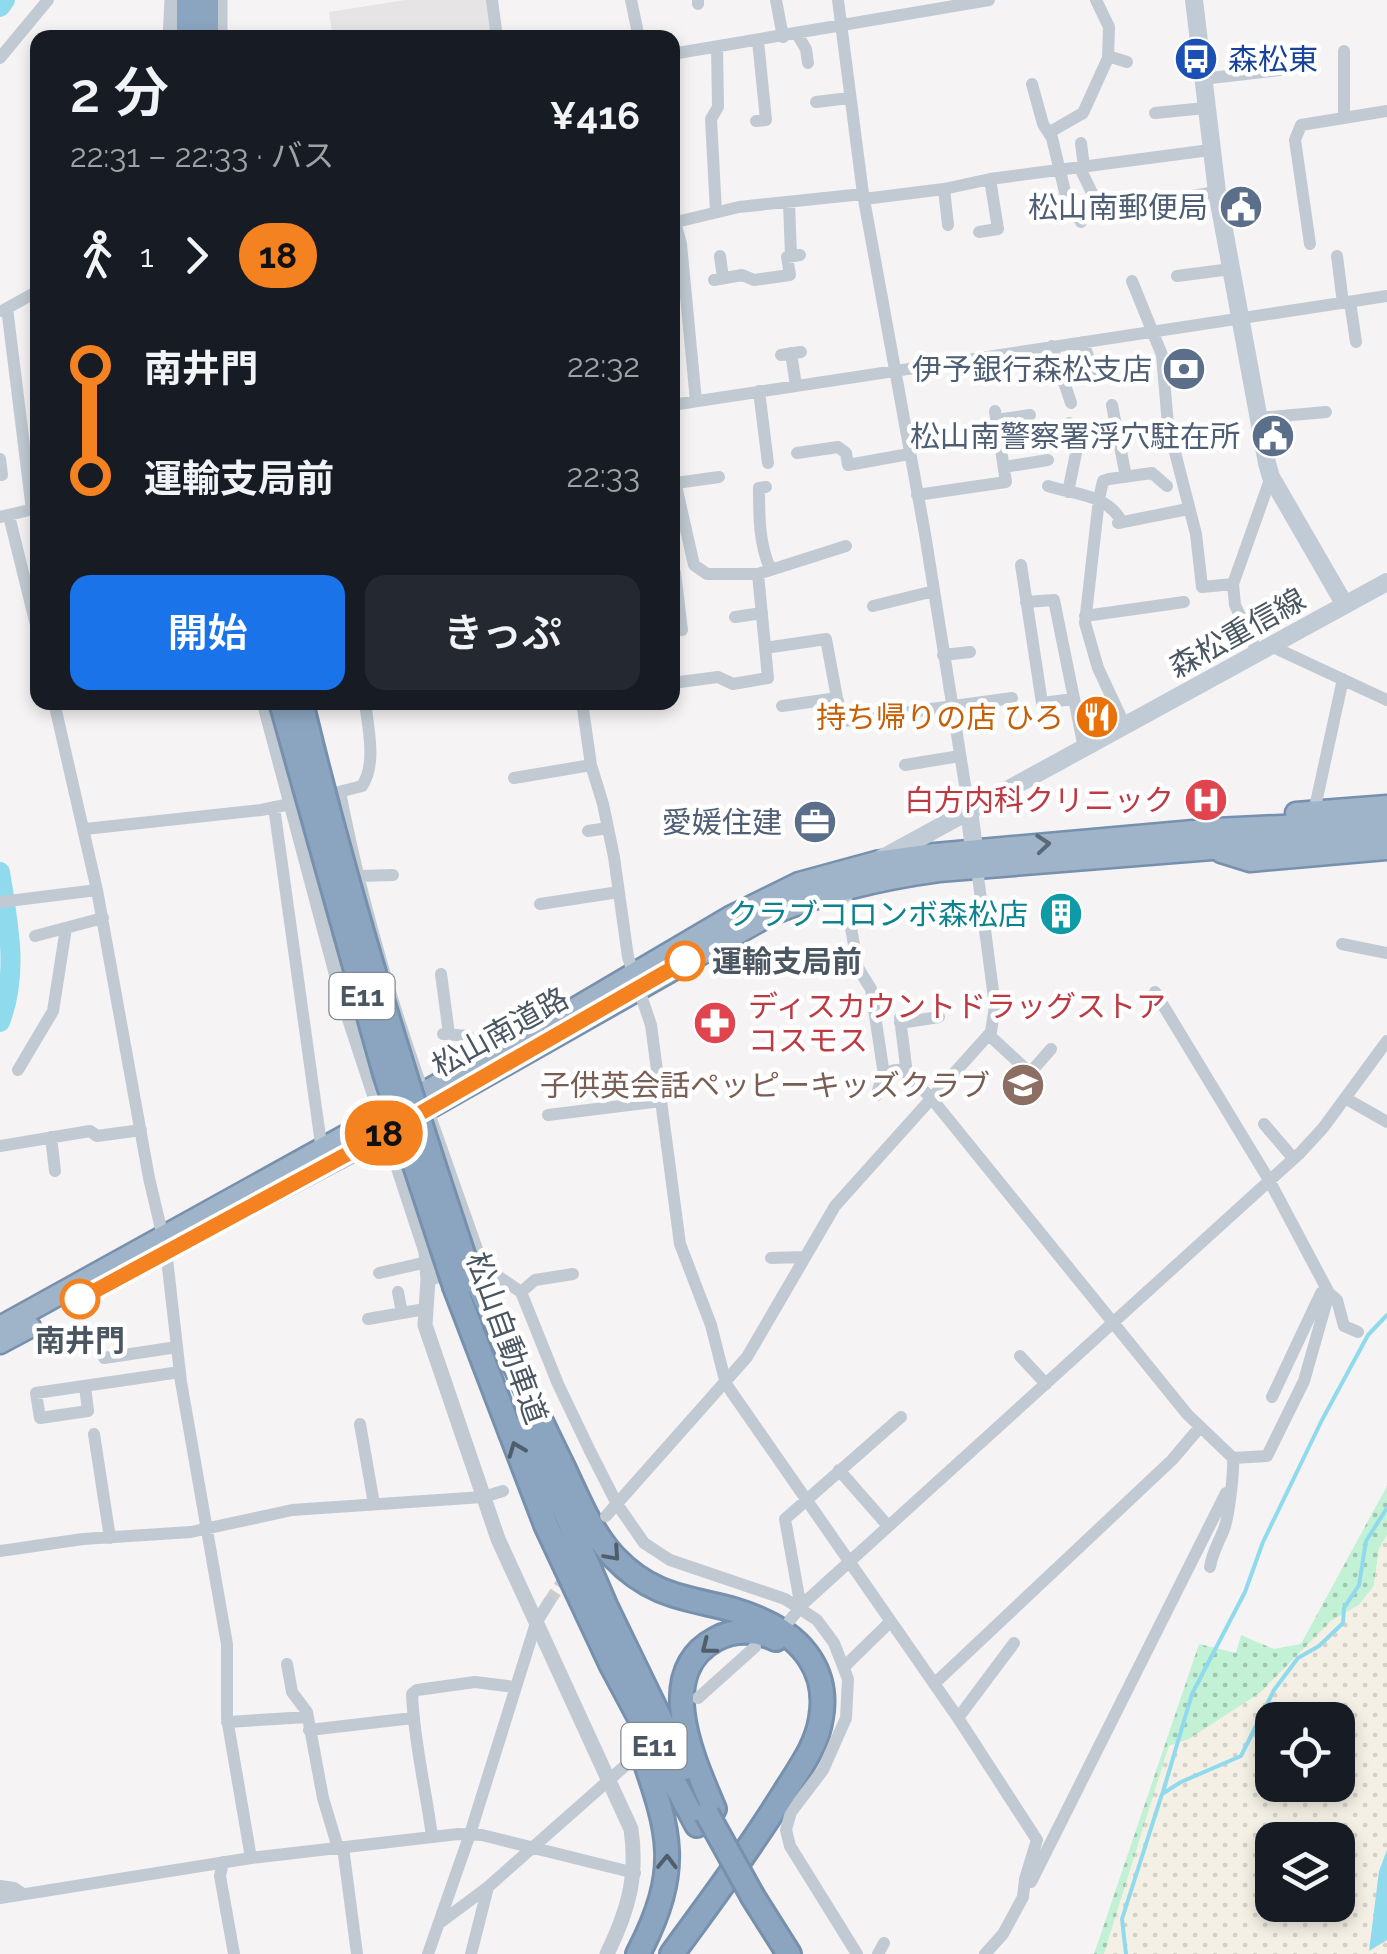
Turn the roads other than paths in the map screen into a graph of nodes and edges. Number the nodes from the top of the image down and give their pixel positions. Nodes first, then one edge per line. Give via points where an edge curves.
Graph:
1 (48, 0) edge
2 (172, 0) edge
3 (188, 0) edge
4 (207, 0) edge
5 (220, 0) edge
6 (492, 0) edge
7 (631, 0) edge
8 (776, 0) edge
9 (838, 0) edge
10 (990, 0) edge
11 (1096, 0) edge
12 (1194, 0) edge
13 (932, 4) edge
14 (842, 25) junction
15 (170, 30) edge
16 (188, 30) edge
17 (207, 30) edge
18 (220, 30) edge
19 (496, 30) edge
20 (638, 30) edge
21 (790, 36) junction
22 (758, 41) junction
23 (717, 47) junction
24 (1344, 50) dead end
25 (680, 53) edge
26 (1108, 56) junction
27 (0, 58) edge
28 (808, 62) dead end
29 (1127, 62) dead end
30 (1288, 69) dead end
31 (1202, 79) junction
32 (1032, 84) dead end
33 (849, 98) junction
34 (816, 102) dead end
35 (1205, 108) junction
36 (1387, 110) edge
37 (1155, 113) dead end
38 (1344, 118) junction
39 (756, 121) dead end
40 (1050, 132) junction
41 (1080, 143) dead end
42 (1210, 150) junction
43 (1082, 168) junction
44 (1060, 171) junction
45 (990, 179) junction
46 (944, 189) junction
47 (1216, 192) junction
48 (864, 196) junction
49 (789, 202) junction
50 (1139, 204) dead end
51 (716, 212) junction
52 (1103, 216) dead end
53 (680, 221) edge
54 (1081, 222) dead end
55 (948, 225) dead end
56 (979, 232) dead end
57 (680, 241) edge
58 (1310, 244) dead end
59 (720, 256) dead end
60 (1338, 256) dead end
61 (1231, 269) junction
62 (1176, 276) dead end
63 (1132, 280) dead end
64 (30, 296) edge
65 (1387, 296) edge
66 (1347, 302) junction
67 (4, 310) edge
68 (1240, 318) junction
69 (1153, 331) junction
70 (690, 336) junction
71 (680, 337) edge
72 (1083, 342) junction
73 (1356, 342) dead end
74 (1052, 346) junction
75 (791, 353) dead end
76 (893, 370) junction
77 (1096, 378) dead end
78 (796, 386) junction
79 (759, 392) junction
80 (1066, 398) dead end
81 (696, 401) junction
82 (680, 404) edge
83 (1110, 411) dead end
84 (1326, 412) dead end
85 (1030, 414) dead end
86 (1258, 418) junction
87 (1168, 425) junction
88 (1067, 431) dead end
89 (1118, 435) junction
90 (806, 448) dead end
91 (909, 454) junction
92 (0, 459) edge
93 (1048, 460) dead end
94 (768, 463) dead end
95 (1004, 466) junction
96 (2, 475) edge
97 (30, 477) edge
98 (1126, 477) junction
99 (1272, 477) junction
100 (719, 478) dead end
101 (680, 483) edge
102 (1048, 486) dead end
103 (1168, 486) junction
104 (766, 487) dead end
105 (1068, 492) junction
106 (918, 495) junction
107 (1099, 499) junction
108 (680, 500) edge
109 (1188, 509) junction
110 (30, 510) edge
111 (4, 517) edge
112 (846, 546) dead end
113 (1021, 565) dead end
114 (696, 568) junction
115 (680, 572) edge
116 (764, 572) junction
117 (1387, 582) edge
118 (1232, 584) junction
119 (934, 591) junction
120 (1026, 602) junction
121 (1184, 602) dead end
122 (1345, 605) junction
123 (30, 606) edge
124 (873, 606) dead end
125 (762, 613) junction
126 (680, 616) edge
127 (1085, 616) junction
128 (735, 617) dead end
129 (682, 630) dead end
130 (765, 648) junction
131 (1265, 650) junction
132 (970, 652) dead end
133 (944, 655) junction
134 (1343, 679) junction
135 (680, 683) edge
136 (837, 698) junction
137 (1012, 698) dead end
138 (1073, 699) junction
139 (1387, 700) edge
140 (951, 705) junction
141 (782, 706) dead end
142 (56, 710) edge
143 (266, 710) edge
144 (283, 710) edge
145 (303, 710) edge
146 (366, 710) edge
147 (583, 710) edge
148 (1124, 726) junction
149 (1084, 748) junction
150 (960, 756) junction
151 (591, 765) junction
152 (904, 765) dead end
153 (514, 778) dead end
154 (340, 792) junction
155 (290, 804) junction
156 (274, 808) junction
157 (969, 810) junction
158 (1314, 812) junction
159 (608, 828) junction
160 (1386, 828) edge
161 (84, 829) junction
162 (588, 832) dead end
163 (1212, 838) junction
164 (976, 860) junction
165 (878, 871) junction
166 (393, 875) dead end
167 (359, 876) junction
168 (842, 879) junction
169 (98, 890) junction
170 (619, 892) junction
171 (0, 902) edge
172 (540, 904) dead end
173 (103, 918) junction
174 (66, 928) junction
175 (35, 936) dead end
176 (1342, 944) dead end
177 (1387, 953) edge
178 (442, 974) dead end
179 (635, 981) junction
180 (1155, 992) dead end
181 (939, 1017) dead end
182 (989, 1035) junction
183 (1387, 1041) edge
184 (1051, 1049) dead end
185 (486, 1057) junction
186 (18, 1070) dead end
187 (903, 1070) junction
188 (884, 1075) junction
189 (420, 1083) dead end
190 (877, 1095) dead end
191 (1345, 1098) junction
192 (660, 1100) junction
193 (932, 1100) junction
194 (548, 1115) dead end
195 (430, 1116) dead end
196 (1387, 1122) edge
197 (1264, 1124) dead end
198 (383, 1125) junction
199 (140, 1130) junction
200 (51, 1138) junction
201 (0, 1146) edge
202 (323, 1157) junction
203 (1294, 1158) junction
204 (55, 1171) dead end
205 (1269, 1180) junction
206 (164, 1244) junction
207 (804, 1257) junction
208 (771, 1258) dead end
209 (426, 1262) junction
210 (379, 1273) dead end
211 (574, 1274) dead end
212 (472, 1278) junction
213 (428, 1280) junction
214 (1325, 1287) junction
215 (398, 1292) dead end
216 (521, 1292) junction
217 (425, 1309) junction
218 (402, 1313) junction
219 (368, 1319) dead end
220 (1113, 1323) junction
221 (0, 1328) edge
222 (1358, 1332) dead end
223 (0, 1344) edge
224 (177, 1347) junction
225 (1020, 1356) dead end
226 (104, 1358) dead end
227 (180, 1372) junction
228 (726, 1384) junction
229 (1046, 1384) junction
230 (84, 1386) dead end
231 (1272, 1396) dead end
232 (901, 1416) dead end
233 (360, 1424) dead end
234 (1200, 1427) junction
235 (94, 1434) dead end
236 (1240, 1453) junction
237 (839, 1470) junction
238 (1231, 1482) junction
239 (503, 1491) dead end
240 (484, 1497) junction
241 (806, 1500) junction
242 (374, 1504) junction
243 (616, 1504) junction
244 (606, 1516) dead end
245 (888, 1526) junction
246 (205, 1529) junction
247 (110, 1538) junction
248 (0, 1551) edge
249 (849, 1562) junction
250 (1210, 1566) dead end
251 (549, 1602) tunnel mouth
252 (800, 1608) junction
253 (790, 1620) dead end
254 (890, 1622) junction
255 (536, 1623) junction
256 (1013, 1642) dead end
257 (755, 1647) dead end
258 (288, 1664) dead end
259 (612, 1666) junction
260 (844, 1666) junction
261 (934, 1684) junction
262 (516, 1686) junction
263 (698, 1698) dead end
264 (413, 1718) junction
265 (958, 1718) junction
266 (228, 1722) junction
267 (309, 1724) junction
268 (626, 1765) dead end
269 (608, 1778) junction
270 (706, 1816) junction
271 (470, 1834) junction
272 (432, 1837) junction
273 (533, 1846) junction
274 (341, 1848) junction
275 (251, 1858) junction
276 (223, 1862) junction
277 (635, 1874) junction
278 (740, 1884) junction
279 (0, 1886) edge
280 (488, 1887) junction
281 (23, 1894) junction
282 (1023, 1897) junction
283 (0, 1898) edge
284 (439, 1923) junction
285 (609, 1953) edge
286 (234, 1954) edge
287 (357, 1954) edge
288 (428, 1954) edge
289 (471, 1954) edge
290 (638, 1954) edge
291 (660, 1954) edge
292 (672, 1954) edge
293 (773, 1954) edge
294 (789, 1954) edge
295 (858, 1954) edge
296 (986, 1954) edge

1 - 27 street
2 - 15 street
3 - 16 highway
4 - 17 highway
5 - 18 street
6 - 19 street
7 - 20 street
8 - 21 street
9 - 14 street
10 - 13 street
11 - 26 street via 1110,27
12 - 31 main road, 森松重信線
13 - 14 street
14 - 21 street
14 - 33 street
21 - 22 street
21 - 28 street via 806,49
22 - 23 street
22 - 39 street via 766,120
23 - 25 street
23 - 51 street
24 - 38 street
26 - 29 street
26 - 40 street via 1083,113
30 - 31 street
31 - 35 main road, 森松重信線
32 - 40 street
33 - 34 street
33 - 48 street
35 - 37 street
35 - 42 main road, 森松重信線
36 - 38 street
38 - 58 street via 1302,125 1295,136
40 - 44 street
41 - 43 street
42 - 43 street
42 - 47 main road, 森松重信線
43 - 44 street
43 - 52 street
44 - 45 street
44 - 54 street
45 - 46 street
45 - 56 street via 998,229
46 - 48 street
46 - 55 street
47 - 50 street
47 - 61 main road, 森松重信線
48 - 49 street
48 - 76 street
49 - 51 street
49 - 59 street via 795,256 788,257 790,275 755,287 742,275 719,279
51 - 53 street
57 - 70 street
60 - 66 street
61 - 62 street
61 - 68 main road, 森松重信線
63 - 69 street
64 - 67 street
65 - 66 street
66 - 68 street
66 - 73 street
67 - 97 street
68 - 69 street
68 - 86 main road, 森松重信線
69 - 72 street
69 - 87 street via 1164,365
70 - 71 street
70 - 81 street
72 - 74 street
72 - 77 street
74 - 76 street
74 - 80 street
75 - 78 street
76 - 78 street
76 - 91 street
78 - 79 street
79 - 81 street
79 - 94 street
81 - 82 street
83 - 89 street
84 - 86 street
85 - 95 street via 995,415
86 - 99 main road, 森松重信線
87 - 89 street
87 - 103 street
88 - 105 street via 1076,453
89 - 98 street
90 - 91 street via 838,447 848,464
91 - 106 street
92 - 96 street
93 - 95 street
95 - 106 street via 1006,482
98 - 103 street via 1152,473
98 - 107 street via 1103,482
99 - 118 street
99 - 122 main road, 森松重信線
100 - 101 street
102 - 105 street
103 - 109 street
104 - 116 street via 758,488
105 - 107 street
106 - 119 street
107 - 109 street via 1120,522
107 - 127 street
108 - 114 street
109 - 118 street via 1202,586
110 - 111 street
111 - 123 street
112 - 116 street
113 - 120 street
114 - 115 street
114 - 116 street via 707,574
116 - 125 street
117 - 122 main road
118 - 131 street via 1235,605
119 - 124 street
119 - 133 street
120 - 138 street via 1054,600
120 - 138 street via 1042,702
121 - 127 street
122 - 131 main road, 森松重信線
125 - 128 street
125 - 130 street
126 - 129 street
127 - 148 street via 1091,650
130 - 135 street via 768,678
130 - 136 street via 826,639
131 - 134 street
131 - 148 main road, 森松重信線
132 - 133 street
133 - 140 street
134 - 139 street
134 - 158 street
136 - 140 street via 844,721
136 - 141 street
137 - 140 street
138 - 149 street
140 - 150 street
142 - 161 street
143 - 155 street
144 - 212 highway, 松山自動車道 / E11, bridge via 380,1056
145 - 212 highway, 松山自動車道 / E11, bridge via 365,940
146 - 154 street via 368,778
147 - 151 street
148 - 149 main road, 森松重信線
149 - 157 main road, 森松重信線
150 - 152 street
150 - 157 street
151 - 153 street
151 - 159 street
154 - 155 street
154 - 167 street
155 - 156 street
155 - 198 street
156 - 161 street
156 - 202 street
157 - 164 main road
157 - 165 main road, 森松重信線
158 - 160 highway
158 - 163 highway via 1250,818
159 - 162 street
159 - 170 street
160 - 163 highway
160 - 163 highway via 1250,861
161 - 169 street
163 - 164 highway, 松山南道路
164 - 165 highway, 松山南道路
164 - 182 street via 996,1006
165 - 168 highway, 松山南道路
166 - 167 street
167 - 189 street
168 - 179 highway, 松山南道路
168 - 188 street via 858,968 871,989
169 - 171 street
169 - 173 street
170 - 172 street
170 - 179 street
173 - 174 street
173 - 199 street
174 - 175 street
174 - 186 street via 53,1012
176 - 177 street
178 - 185 street via 446,1034 468,1036
179 - 185 highway, 松山南道路
179 - 192 street via 650,1024
179 - 198 highway, 松山南道路
180 - 205 street
181 - 187 street via 900,1021
182 - 184 street via 1030,1073
182 - 193 street
183 - 191 street
185 - 198 highway, 松山南道路
187 - 188 street
187 - 193 street
188 - 190 street
191 - 196 street
191 - 203 street
192 - 194 street
192 - 228 street via 680,1244
193 - 207 street via 835,1206
193 - 220 street
195 - 212 street
197 - 203 street
198 - 202 highway, 松山南道路
198 - 209 street
199 - 200 street
199 - 206 street
200 - 201 street
200 - 204 street
202 - 206 highway, 松山南道路
203 - 205 street
205 - 214 street
205 - 220 street
206 - 221 highway, 松山南道路
206 - 223 highway, 松山南道路
206 - 224 street
207 - 208 street
207 - 228 street
209 - 210 street
209 - 213 street
211 - 216 street via 535,1280
212 - 213 street
212 - 216 street
259 -> 212 highway, 松山自動車道 / E11 via 546,1525
212 - 270 highway, 松山自動車道 / E11 via 574,1537
212 -> 292 highway via 588,1520 615,1558 674,1597 774,1626 800,1643 822,1688 821,1720 809,1754
213 - 217 street
214 - 222 street via 1344,1326
214 - 231 street
214 - 236 street via 1304,1381 1267,1456
215 - 218 street
216 - 243 street via 583,1454
217 - 218 street
217 - 240 street via 424,1325
218 - 219 street
220 - 229 street
220 - 234 street
224 - 226 street
224 - 227 street
225 - 229 street
227 - 230 street
227 - 246 street
228 - 241 street
228 - 243 street
229 - 245 street
232 - 237 street
233 - 242 street
234 - 236 street
234 - 261 street
235 - 247 street
236 - 238 street
237 - 241 street
237 - 245 street
238 - 250 street via 1226,1525
238 - 282 street
239 - 240 street
240 - 242 street
240 - 255 street
241 - 249 street
241 - 252 street via 785,1520
242 - 246 street via 292,1510
243 - 244 street
243 - 252 street via 644,1544 670,1560
245 - 249 street
246 - 247 street
246 - 266 street via 227,1644
247 - 248 street
249 - 252 street
249 - 254 street
251 - 255 street
252 - 253 street
252 - 260 street via 828,1634
254 - 260 street
254 - 261 street
255 - 262 street
255 - 269 street
256 - 265 street
257 - 263 street
258 - 267 street via 292,1692
259 - 270 highway, 松山自動車道 / E11
290 -> 259 highway via 668,1874 666,1828
260 - 295 street via 846,1718 824,1770 791,1812 786,1830
261 - 265 street
262 - 264 street via 474,1682 416,1690
262 - 271 street
264 - 267 street
264 - 272 street
265 - 282 street via 1037,1840
266 - 267 street
266 - 275 street
267 - 274 street
268 - 269 street
269 - 273 street
269 - 277 street via 631,1829
270 - 278 highway, bridge
291 -> 270 highway via 758,1818 808,1728 807,1674 793,1652 763,1634 716,1639 697,1654 687,1674 686,1736
271 - 272 street
271 - 273 street
271 - 284 street
272 - 274 street
273 - 277 street
273 - 280 street
274 - 275 street
274 - 287 street
275 - 276 street
276 - 281 street
276 - 286 street
277 - 285 street
278 - 293 highway
278 - 294 highway
279 - 281 street
280 - 284 street
280 - 289 street
281 - 283 street
282 - 296 street
284 - 288 street

